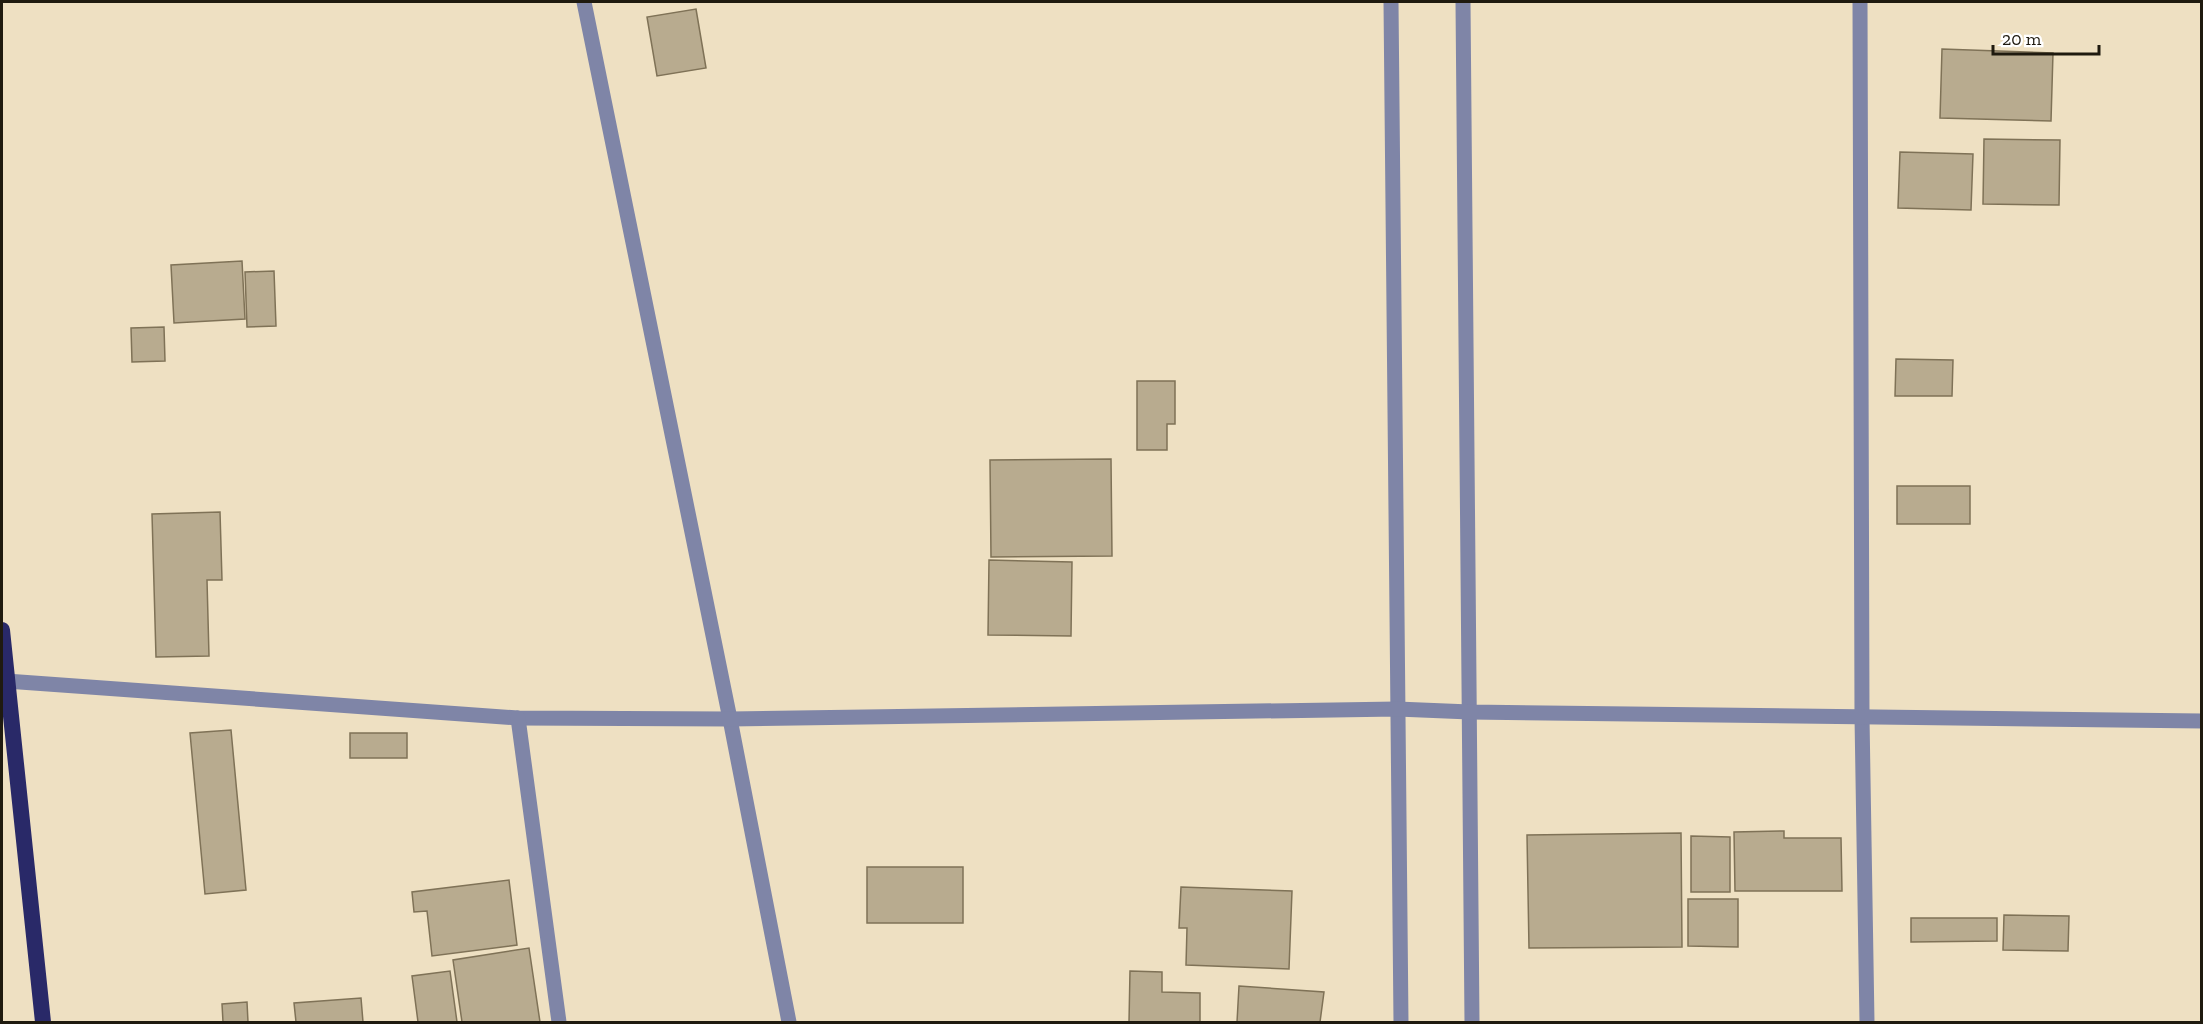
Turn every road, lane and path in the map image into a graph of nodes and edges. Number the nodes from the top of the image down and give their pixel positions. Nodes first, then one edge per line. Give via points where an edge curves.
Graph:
1 (584, 2) edge
2 (1391, 2) edge
3 (1463, 2) edge
4 (1860, 2) edge
5 (2, 630) edge
6 (6, 681) junction
7 (1397, 709) junction
8 (1470, 712) junction
9 (1862, 717) junction
10 (518, 718) junction
11 (730, 719) junction
12 (2202, 721) edge
13 (43, 1023) edge
14 (559, 1023) edge
15 (789, 1023) edge
16 (1401, 1023) edge
17 (1472, 1023) edge
18 (1867, 1023) edge

1 - 11 street
2 - 7 street
3 - 8 street
4 - 9 street
5 - 6 highway
6 - 10 street
6 - 13 highway
7 - 8 street
7 - 11 street
7 - 16 street
8 - 9 street
8 - 17 street
9 - 12 street
9 - 18 street
10 - 11 street
10 - 14 street
11 - 15 street

